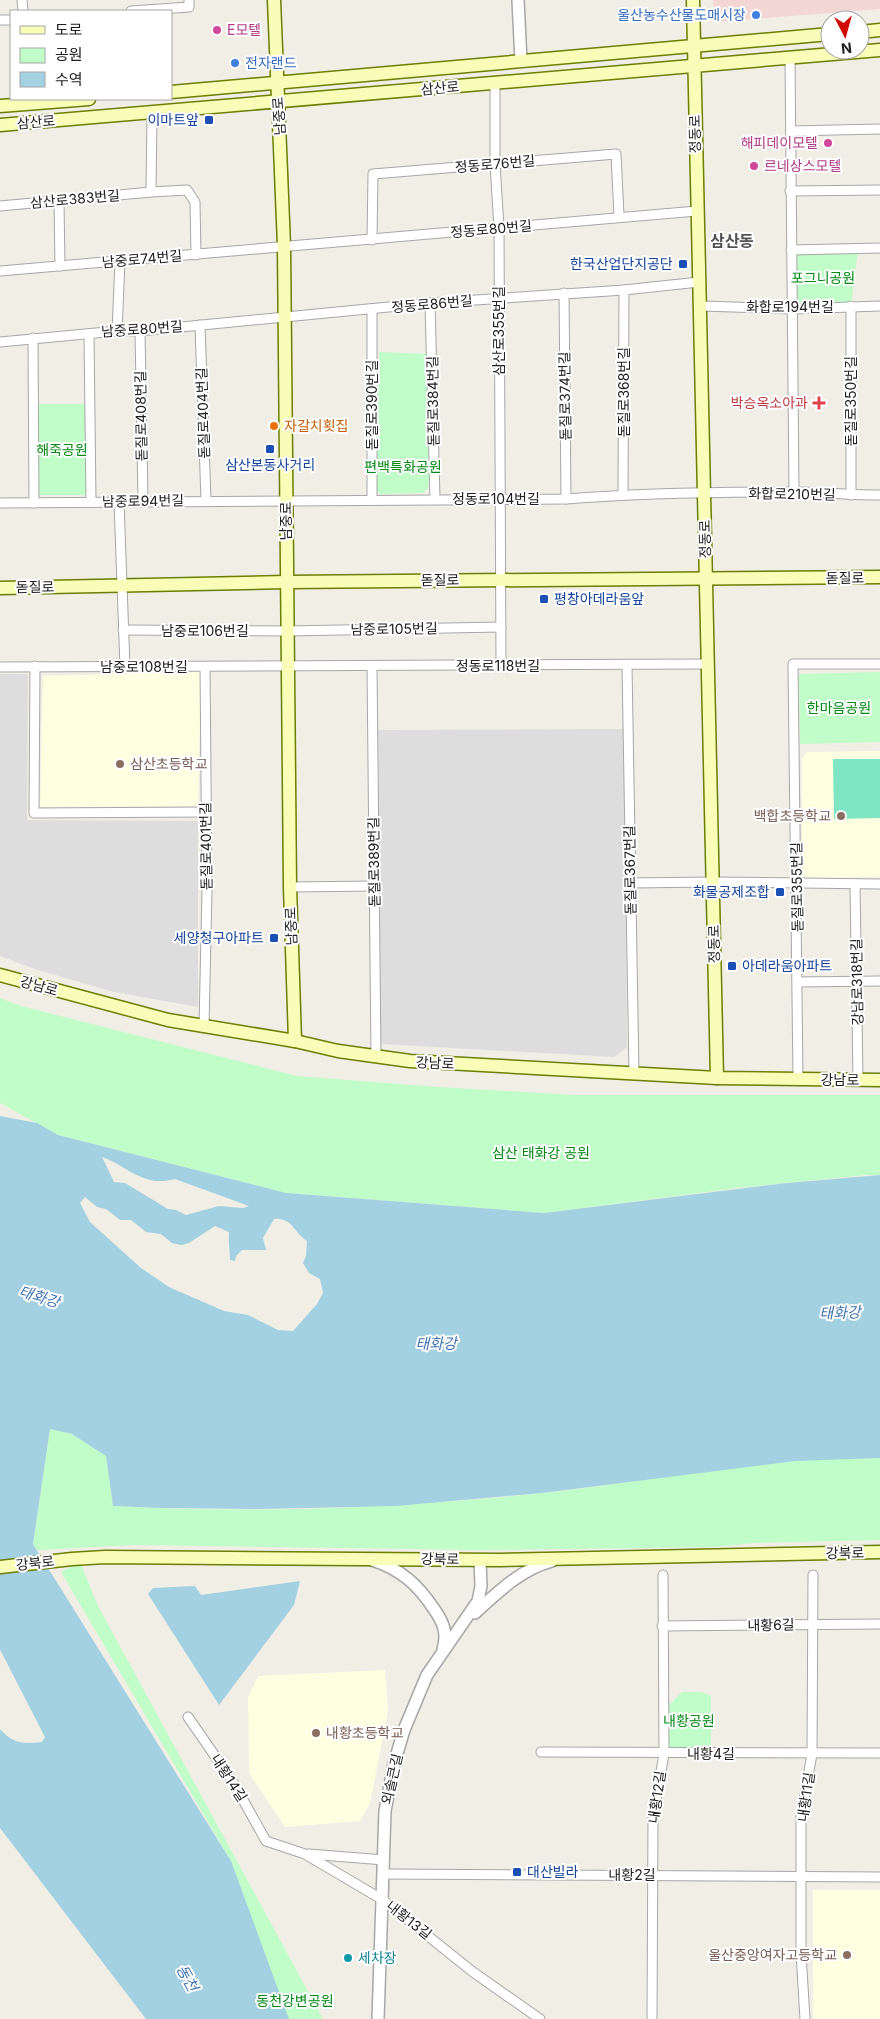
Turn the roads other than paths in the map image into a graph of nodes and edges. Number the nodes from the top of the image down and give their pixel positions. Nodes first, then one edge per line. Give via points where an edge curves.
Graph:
1 (274, 0) edge
2 (518, 0) edge
3 (692, 0) edge
4 (189, 4) edge
5 (139, 10) edge
6 (820, 35) edge
7 (694, 46) junction
8 (880, 50) edge
9 (790, 58) junction
10 (521, 61) junction
11 (694, 66) junction
12 (277, 83) junction
13 (495, 83) junction
14 (172, 92) edge
15 (59, 100) edge
16 (29, 101) edge
17 (278, 102) junction
18 (0, 106) edge
19 (152, 112) junction
20 (0, 125) edge
21 (880, 128) edge
22 (791, 131) junction
23 (495, 164) junction
24 (880, 190) edge
25 (790, 191) junction
26 (151, 192) junction
27 (60, 201) junction
28 (0, 206) edge
29 (697, 211) junction
30 (619, 216) junction
31 (499, 228) junction
32 (372, 240) junction
33 (284, 246) junction
34 (880, 248) edge
35 (791, 250) junction
36 (196, 254) junction
37 (120, 261) junction
38 (60, 266) junction
39 (0, 271) edge
40 (699, 282) junction
41 (624, 290) junction
42 (564, 294) junction
43 (498, 298) junction
44 (430, 303) junction
45 (700, 306) junction
46 (851, 306) junction
47 (880, 306) edge
48 (792, 309) junction
49 (372, 310) junction
50 (284, 317) junction
51 (200, 325) junction
52 (117, 331) junction
53 (140, 331) junction
54 (89, 334) junction
55 (33, 338) junction
56 (0, 342) edge
57 (794, 492) junction
58 (704, 493) junction
59 (623, 494) junction
60 (851, 495) junction
61 (880, 495) edge
62 (435, 499) junction
63 (500, 499) junction
64 (566, 499) junction
65 (287, 500) junction
66 (372, 500) junction
67 (206, 501) junction
68 (34, 502) junction
69 (90, 502) junction
70 (119, 502) junction
71 (143, 502) junction
72 (0, 503) edge
73 (880, 577) edge
74 (501, 579) junction
75 (706, 579) junction
76 (286, 582) junction
77 (121, 585) junction
78 (0, 588) edge
79 (501, 628) junction
80 (124, 630) junction
81 (288, 631) junction
82 (707, 664) junction
83 (880, 664) edge
84 (627, 665) junction
85 (0, 666) edge
86 (35, 666) junction
87 (126, 666) junction
88 (372, 666) junction
89 (502, 666) junction
90 (205, 667) junction
91 (288, 667) junction
92 (205, 812) junction
93 (713, 882) junction
94 (630, 883) junction
95 (797, 883) junction
96 (856, 884) junction
97 (880, 884) edge
98 (375, 886) junction
99 (290, 887) junction
100 (0, 975) edge
101 (856, 981) junction
102 (880, 981) edge
103 (798, 982) junction
104 (204, 1026) junction
105 (295, 1041) junction
106 (376, 1057) junction
107 (634, 1074) junction
108 (717, 1078) junction
109 (798, 1080) junction
110 (858, 1080) junction
111 (880, 1080) edge
112 (880, 1552) edge
113 (366, 1558) junction
114 (562, 1559) junction
115 (480, 1560) junction
116 (0, 1567) edge
117 (663, 1575) dead end
118 (813, 1575) dead end
119 (465, 1622) junction
120 (812, 1624) junction
121 (880, 1624) edge
122 (662, 1626) junction
123 (441, 1654) junction
124 (188, 1717) dead end
125 (541, 1752) dead end
126 (880, 1753) edge
127 (664, 1754) junction
128 (812, 1754) junction
129 (266, 1841) joint
130 (305, 1854) junction
131 (384, 1860) junction
132 (383, 1874) junction
133 (652, 1876) junction
134 (801, 1876) junction
135 (880, 1877) edge
136 (383, 1900) junction
137 (378, 2019) edge
138 (540, 2019) edge
139 (652, 2019) edge
140 (805, 2019) edge

1 - 12 main road, 남중로
2 - 10 street
3 - 7 main road, 정동로
4 - 5 street
6 - 7 main road, 삼산로
7 - 10 main road, 삼산로
7 - 11 main road, 정동로
8 - 9 main road, 삼산로
9 - 11 main road, 삼산로
9 - 22 street
10 - 12 main road, 삼산로
11 - 13 main road, 삼산로
11 - 29 main road, 정동로
12 - 14 main road, 삼산로
12 - 17 main road, 남중로
13 - 17 main road, 삼산로
13 - 23 street, 삼산로355번길
15 - 16 main road, 삼산로
16 - 18 main road, 삼산로
17 - 19 main road, 삼산로
17 - 33 main road, 남중로
19 - 20 main road, 삼산로
19 - 26 street
21 - 22 street
22 - 25 street
23 - 30 street, 정동로76번길 via 616,154
23 - 31 street, 삼산로355번길
23 - 32 street, 정동로76번길 via 373,174
24 - 25 street
25 - 35 street
26 - 27 street, 삼산로383번길
26 - 36 street, 삼산로383번길 via 187,190 195,202
27 - 28 street, 삼산로383번길
27 - 38 street
29 - 30 street, 정동로80번길
29 - 40 main road, 정동로
30 - 31 street, 정동로80번길
31 - 32 street, 정동로80번길
31 - 43 street, 삼산로355번길
32 - 33 street, 정동로80번길
33 - 36 street, 남중로74번길
33 - 50 main road, 남중로
34 - 35 street
35 - 48 street
36 - 37 street, 남중로74번길
37 - 38 street, 남중로74번길
37 - 52 street
38 - 39 street, 남중로74번길
40 - 41 street, 정동로86번길
40 - 45 main road, 정동로
41 - 42 street, 정동로86번길
41 - 59 street, 돋질로368번길
42 - 43 street, 정동로86번길
42 - 64 street, 돋질로374번길
43 - 44 street, 정동로86번길
43 - 63 street, 삼산로355번길
44 - 49 street, 정동로86번길
44 - 62 street, 돋질로384번길
45 - 48 street, 화합로194번길
45 - 58 main road, 정동로
46 - 47 street, 화합로194번길
46 - 48 street, 화합로194번길
46 - 60 street, 돋질로350번길
48 - 57 street
49 - 50 street, 정동로86번길
49 - 66 street, 돋질로390번길
50 - 51 street, 남중로80번길
50 - 65 main road, 남중로
51 - 53 street, 남중로80번길
51 - 67 street, 돋질로404번길
52 - 53 street, 남중로80번길
52 - 54 street, 남중로80번길
53 - 71 street, 돋질로408번길
54 - 55 street, 남중로80번길
54 - 69 street
55 - 56 street, 남중로80번길
55 - 68 street
57 - 58 street, 화합로210번길
57 - 60 street, 화합로210번길
58 - 59 street, 정동로104번길
58 - 75 main road, 정동로
59 - 64 street, 정동로104번길
60 - 61 street, 화합로210번길
62 - 63 street, 정동로104번길
62 - 66 street, 정동로104번길
63 - 64 street, 정동로104번길
63 - 74 street, 삼산로355번길
65 - 66 street, 정동로104번길
65 - 67 street, 남중로94번길
65 - 76 main road, 남중로
67 - 71 street, 남중로94번길
68 - 69 street, 남중로94번길
68 - 72 street, 남중로94번길
69 - 70 street, 남중로94번길
70 - 71 street, 남중로94번길
70 - 77 street
73 - 75 main road, 돋질로
74 - 75 main road, 돋질로
74 - 76 main road, 돋질로
74 - 79 street, 삼산로355번길
75 - 82 main road, 정동로
76 - 77 main road, 돋질로
76 - 81 main road, 남중로
77 - 78 main road, 돋질로
77 - 80 street
79 - 81 street, 남중로105번길
79 - 89 street, 삼산로355번길
80 - 81 street, 남중로106번길
80 - 87 street
81 - 91 main road, 남중로
82 - 84 street, 정동로118번길
82 - 93 main road, 정동로
83 - 95 street, 돋질로355번길 via 793,664
84 - 89 street, 정동로118번길
84 - 94 street, 돋질로367번길
85 - 86 street, 남중로108번길
86 - 87 street, 남중로108번길
86 - 92 street via 34,813
87 - 90 street, 남중로108번길
88 - 89 street, 정동로118번길
88 - 91 street, 정동로118번길
88 - 98 street, 돋질로389번길
90 - 91 street, 남중로108번길
90 - 92 street, 돋질로401번길
91 - 99 main road, 남중로
92 - 104 street, 돋질로401번길
93 - 94 street
93 - 95 street
93 - 108 main road, 정동로
94 - 107 street, 돋질로367번길
95 - 96 street
95 - 103 street, 돋질로355번길
96 - 97 street
96 - 101 street, 강남로318번길
98 - 99 street
98 - 106 street, 돋질로389번길
99 - 105 main road, 남중로
100 - 104 main road, 강남로 via 135,1013
101 - 102 street
101 - 103 street
101 - 110 street, 강남로318번길
103 - 109 street, 돋질로355번길
104 - 105 main road, 강남로
105 - 106 main road, 강남로
106 - 107 main road, 강남로
107 - 108 main road, 강남로
108 - 109 main road, 강남로
109 - 110 main road, 강남로
110 - 111 main road, 강남로
112 - 114 main road, 강북로
113 - 115 main road, 강북로
113 - 116 main road, 강북로 via 105,1557
113 - 123 street via 403,1574 424,1594 445,1629
114 - 115 main road, 강북로
114 - 119 street via 538,1566 518,1577
115 - 119 street, 외솔큰길 via 481,1593
117 - 122 street, 내황12길
118 - 120 street, 내황11길
119 - 123 street, 외솔큰길
120 - 121 street, 내황6길
120 - 122 street, 내황6길
120 - 128 street, 내황11길
122 - 127 street, 내황12길
123 - 131 street, 외솔큰길 via 416,1700 394,1764 385,1811
124 - 129 street, 내황14길 via 233,1782
125 - 127 street, 내황4길
126 - 128 street, 내황4길
127 - 128 street, 내황4길
127 - 133 street, 내황12길 via 653,1817
128 - 134 street, 내황11길 via 801,1816
129 - 130 street, 내황13길
130 - 131 street
130 - 136 street, 내황13길
131 - 132 street, 외솔큰길
132 - 133 street, 내황2길
132 - 136 street, 외솔큰길
133 - 134 street, 내황2길
133 - 139 street, 내황12길
134 - 135 street, 내황2길
134 - 140 street, 내황11길
136 - 137 street, 외솔큰길
136 - 138 street, 내황13길 via 473,1972

